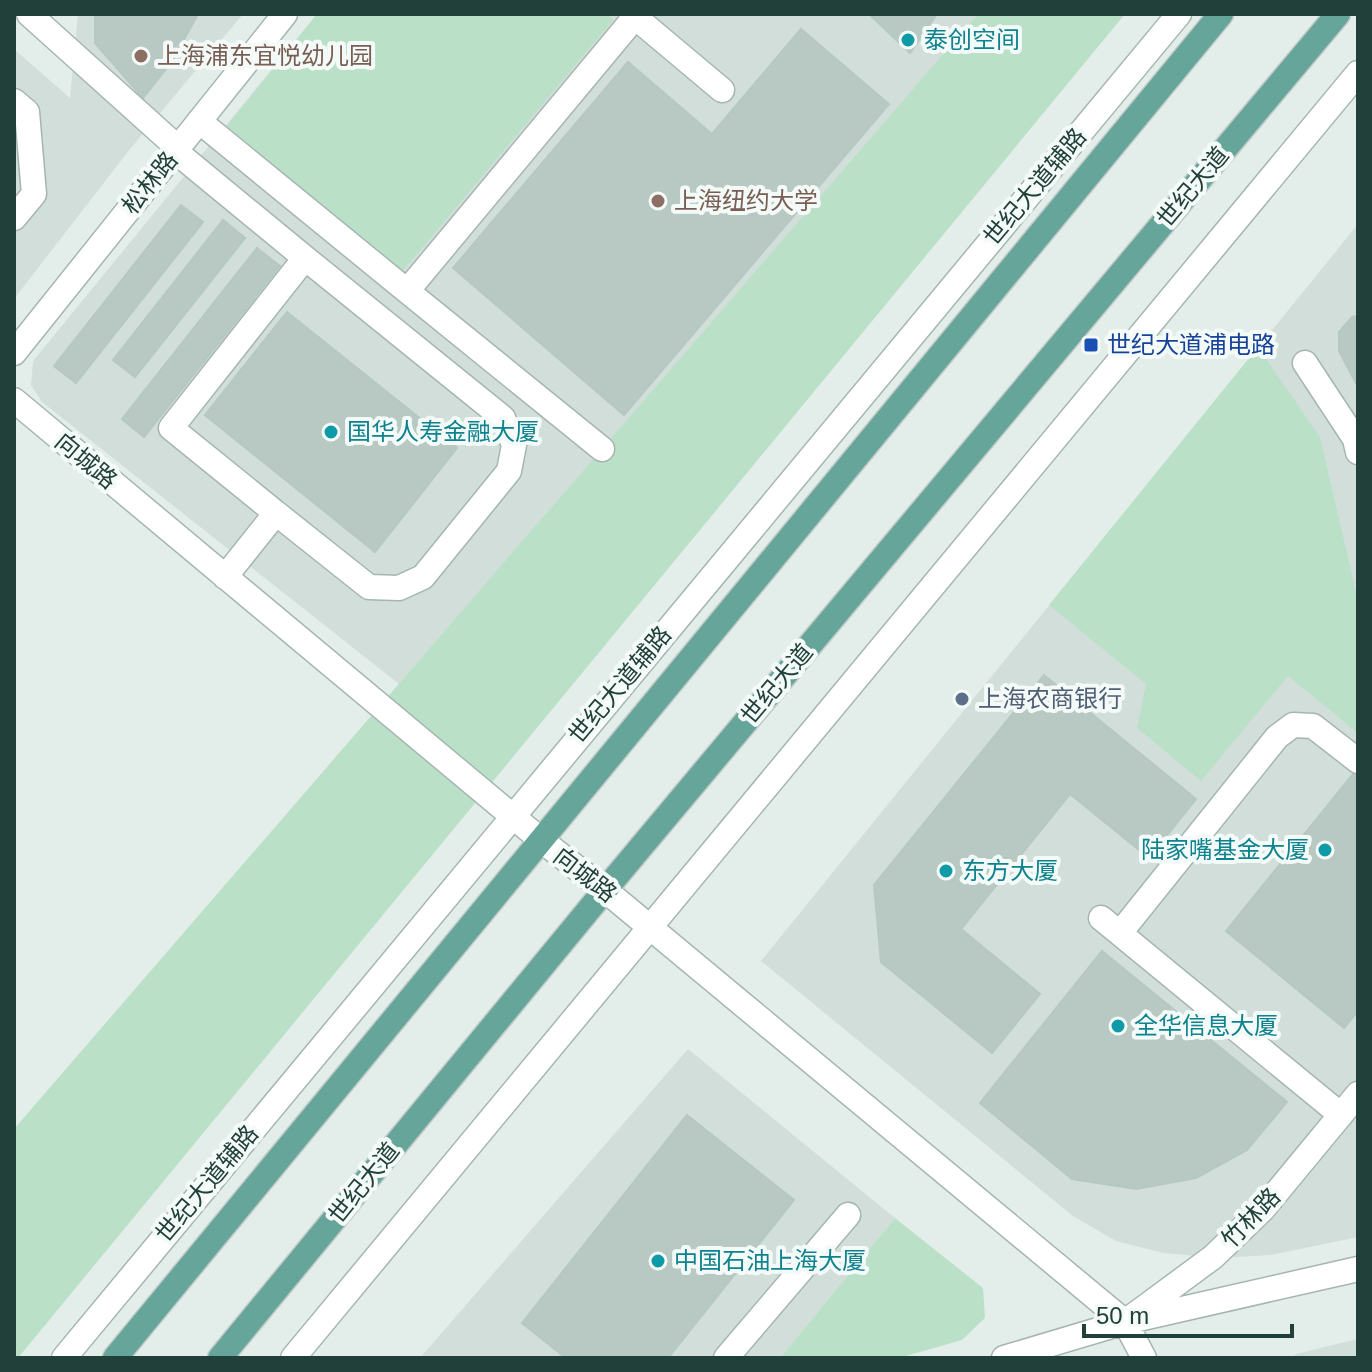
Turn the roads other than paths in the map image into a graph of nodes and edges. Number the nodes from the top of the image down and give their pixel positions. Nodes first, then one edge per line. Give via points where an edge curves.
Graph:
1 (29, 14) edge
2 (285, 14) edge
3 (1179, 14) edge
4 (1221, 14) edge
5 (1338, 14) edge
6 (633, 15) edge
7 (1358, 73) edge
8 (722, 90) dead end
9 (14, 101) edge
10 (199, 121) junction
11 (176, 150) junction
12 (14, 218) edge
13 (305, 258) junction
14 (407, 291) junction
15 (14, 353) edge
16 (1305, 363) dead end
17 (14, 400) edge
18 (602, 449) dead end
19 (1358, 452) edge
20 (276, 513) junction
21 (225, 577) junction
22 (1358, 761) edge
23 (511, 815) junction
24 (541, 840) junction
25 (605, 890) junction
26 (650, 927) junction
27 (1358, 1094) edge
28 (1341, 1115) junction
29 (848, 1215) dead end
30 (1358, 1269) edge
31 (1125, 1322) junction
32 (64, 1358) edge
33 (115, 1358) edge
34 (220, 1358) edge
35 (293, 1358) edge
36 (726, 1358) edge
37 (1004, 1358) edge
38 (1144, 1358) edge

1 - 11 street
2 - 10 street, 松林路
3 - 23 street, 世纪大道辅路
4 - 24 main road
5 - 25 main road, 世纪大道
6 - 8 street
6 - 14 street
7 - 26 street
9 - 12 street via 27,112 34,194
10 - 11 street, 松林路
10 - 14 street
11 - 13 street
11 - 15 street, 松林路
13 - 20 street via 171,428
13 - 20 street via 503,418 514,445 509,471 423,577 399,588 369,587
14 - 18 street
16 - 19 street via 1355,439
17 - 21 street, 向城路
20 - 21 street
21 - 23 street, 向城路
22 - 28 street via 1313,726 1293,725 1111,926
23 - 24 street, 向城路
23 - 32 street, 世纪大道辅路
24 - 25 street, 向城路
24 - 33 main road
25 - 26 street, 向城路
25 - 34 main road, 世纪大道
26 - 31 street, 向城路
26 - 35 street
27 - 28 street, 竹林路
28 - 31 street, 竹林路 via 1213,1257
29 - 36 street
30 - 31 street
31 - 37 street
31 - 38 street, 向城路

